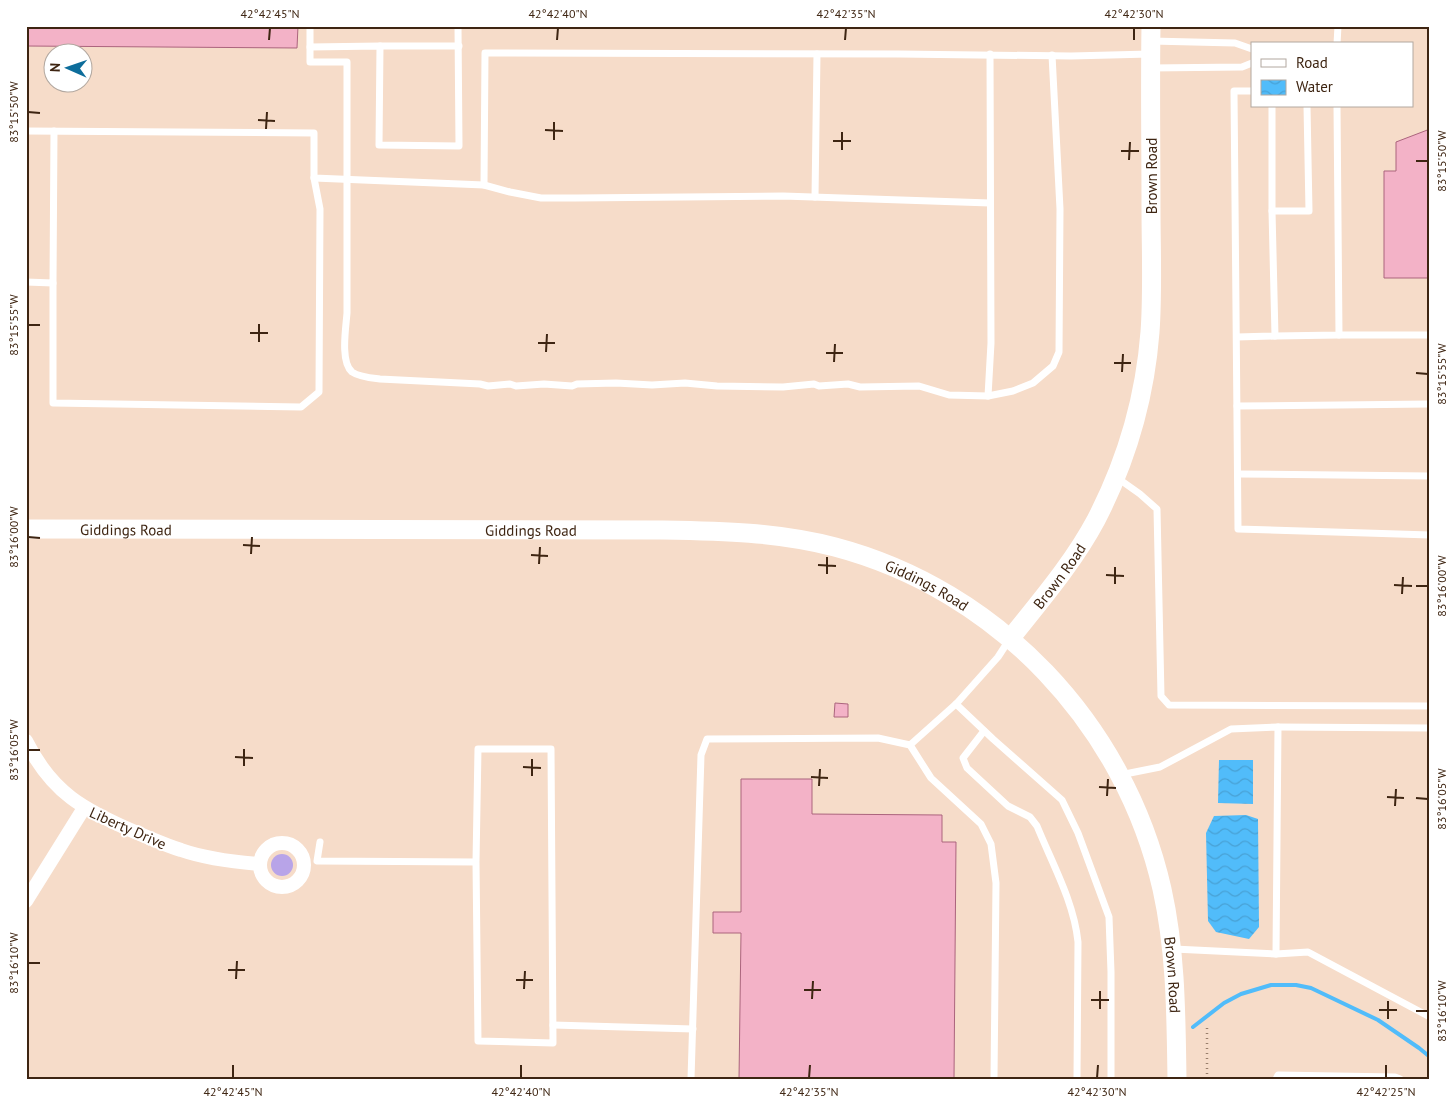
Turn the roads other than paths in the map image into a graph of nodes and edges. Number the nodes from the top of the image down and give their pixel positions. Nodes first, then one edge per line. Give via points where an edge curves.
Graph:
1 (310, 26) edge
2 (458, 26) edge
3 (1338, 26) edge
4 (1337, 42) edge
5 (380, 46) junction
6 (458, 46) junction
7 (310, 47) junction
8 (1151, 47) edge
9 (1251, 49) edge
10 (817, 54) junction
11 (990, 54) junction
12 (1052, 55) junction
13 (1251, 63) edge
14 (1251, 91) edge
15 (1272, 108) edge
16 (1307, 108) edge
17 (1337, 108) edge
18 (26, 131) edge
19 (54, 131) junction
20 (314, 178) junction
21 (347, 179) junction
22 (484, 185) junction
23 (815, 197) junction
24 (990, 203) junction
25 (1272, 211) junction
26 (26, 282) edge
27 (53, 282) junction
28 (1339, 335) junction
29 (1430, 335) edge
30 (1275, 336) junction
31 (1237, 337) junction
32 (988, 396) junction
33 (1430, 404) edge
34 (1236, 406) junction
35 (1238, 474) junction
36 (1430, 476) edge
37 (1116, 477) junction
38 (26, 529) edge
39 (1430, 535) edge
40 (1010, 638) junction
41 (956, 704) junction
42 (1430, 706) edge
43 (1278, 727) junction
44 (1430, 728) edge
45 (984, 730) junction
46 (26, 741) edge
47 (910, 745) junction
48 (1120, 775) junction
49 (84, 808) junction
50 (320, 842) dead end
51 (476, 862) junction
52 (260, 864) dead end
53 (26, 901) edge
54 (1172, 949) junction
55 (1276, 954) junction
56 (1430, 1017) edge
57 (553, 1025) junction
58 (693, 1029) junction
59 (692, 1079) edge
60 (994, 1079) edge
61 (1077, 1079) edge
62 (1111, 1079) edge
63 (1177, 1079) edge
64 (1276, 1079) edge
65 (1400, 1079) edge

1 - 7 lane
2 - 6 lane
3 - 4 lane
5 - 6 lane
5 - 6 lane via 378,145 459,146
5 - 7 lane
7 - 21 lane via 310,62 346,62
8 - 9 lane via 1235,43
8 - 12 lane
8 - 13 lane via 1242,67
8 - 37 main road, Brown Road via 1150,334 1137,410
10 - 11 lane
10 - 22 lane via 486,53
10 - 23 lane
11 - 12 lane
11 - 24 lane
12 - 32 lane via 1060,209 1059,352 1053,366 1033,383
14 - 31 lane via 1234,91
15 - 25 lane
16 - 25 lane via 1309,211
17 - 28 lane
18 - 19 lane
19 - 20 lane via 314,133
19 - 27 lane
20 - 21 lane
20 - 27 lane via 320,209 319,392 301,407 53,403
21 - 22 lane
21 - 32 lane via 344,354 352,372 365,377 488,386 572,386 616,382 783,387 814,384 918,386 949,395
22 - 23 lane via 541,198
23 - 24 lane
24 - 32 lane
25 - 30 lane
26 - 27 lane
28 - 29 lane
28 - 30 lane
30 - 31 lane
31 - 34 lane
33 - 34 lane
34 - 35 lane
35 - 36 lane
35 - 39 lane via 1238,529
37 - 40 main road, Brown Road via 1075,556
37 - 42 lane via 1156,510 1161,696 1169,705
38 - 40 main road, Giddings Road via 663,530 768,535 836,547 895,568 951,597
40 - 41 lane via 998,657
40 - 48 main road, Brown Road via 1071,701 1090,725
41 - 45 lane
41 - 47 lane
43 - 44 lane
43 - 48 lane via 1231,729 1160,767
43 - 55 lane
45 - 61 lane via 963,758 967,768 1008,806 1030,817 1037,826 1076,927
45 - 62 lane via 1062,800 1078,833 1109,917
46 - 49 street, Liberty Drive via 51,779
47 - 58 lane via 878,738 707,739 701,755
47 - 60 lane via 931,778 981,824 991,844 996,883
48 - 54 main road, Brown Road via 1156,865
49 - 52 street, Liberty Drive via 180,850 209,858
49 - 53 street
50 - 51 lane via 317,861
51 - 57 lane via 478,1041 553,1043
51 - 57 lane via 478,749 551,749
54 - 55 lane
54 - 63 main road, Brown Road
55 - 56 lane via 1308,952
57 - 58 lane
58 - 59 lane
64 - 65 lane via 1278,1074

